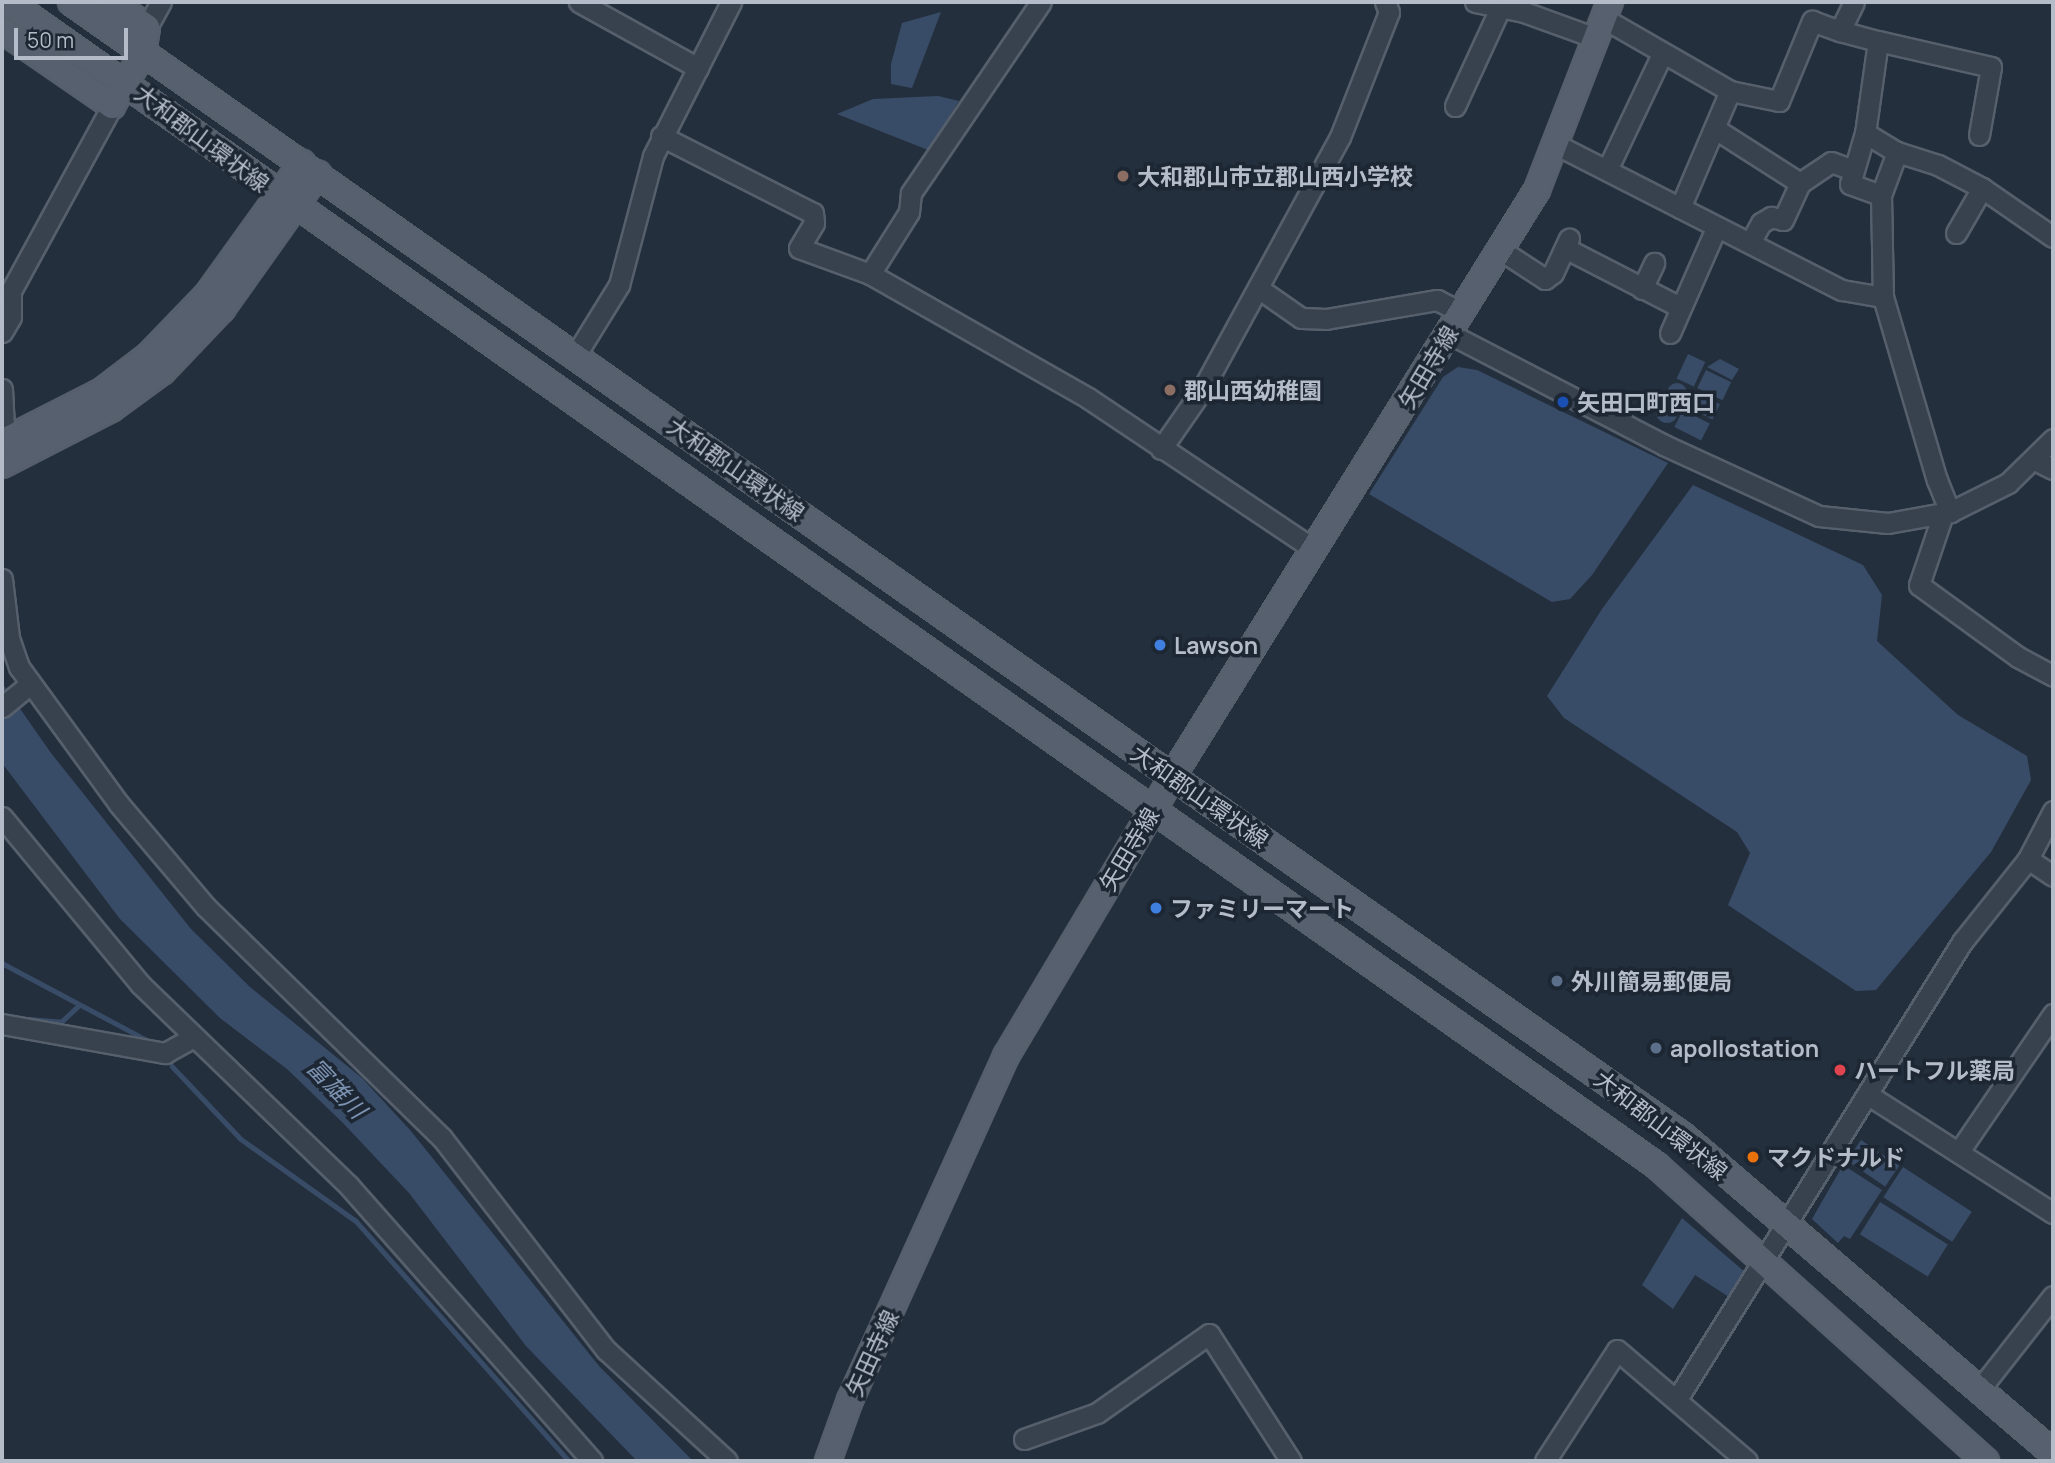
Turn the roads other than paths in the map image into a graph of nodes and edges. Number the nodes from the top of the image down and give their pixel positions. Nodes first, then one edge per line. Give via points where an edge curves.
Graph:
1 (9, 2) edge
2 (71, 2) edge
3 (112, 2) edge
4 (161, 2) edge
5 (579, 2) edge
6 (731, 2) edge
7 (1041, 2) edge
8 (1385, 2) edge
9 (1475, 2) edge
10 (1854, 2) edge
11 (1500, 8) junction
12 (1602, 19) edge
13 (147, 27) junction
14 (2, 30) edge
15 (1840, 31) junction
16 (1878, 41) junction
17 (143, 52) junction
18 (1662, 54) junction
19 (698, 68) junction
20 (126, 81) junction
21 (1730, 91) junction
22 (112, 106) junction
23 (1455, 106) dead end
24 (1717, 130) junction
25 (1865, 133) junction
26 (1979, 135) dead end
27 (661, 136) junction
28 (1555, 144) junction
29 (1897, 152) junction
30 (310, 168) junction
31 (1607, 170) junction
32 (1853, 170) junction
33 (1800, 183) junction
34 (1982, 188) junction
35 (1881, 195) junction
36 (286, 202) junction
37 (1680, 208) junction
38 (1716, 228) junction
39 (1956, 233) dead end
40 (2053, 237) edge
41 (1751, 241) junction
42 (1499, 249) junction
43 (1654, 263) dead end
44 (870, 274) junction
45 (1258, 288) junction
46 (1643, 289) junction
47 (1883, 297) junction
48 (1681, 307) junction
49 (5, 321) edge
50 (1455, 323) junction
51 (1670, 333) dead end
52 (575, 356) junction
53 (2, 389) edge
54 (3, 432) edge
55 (2053, 439) edge
56 (1161, 449) junction
57 (2035, 460) junction
58 (2, 465) edge
59 (2053, 469) edge
60 (1947, 513) junction
61 (1315, 550) junction
62 (2, 579) edge
63 (2053, 676) edge
64 (29, 685) junction
65 (2, 707) edge
66 (1172, 777) junction
67 (1152, 811) junction
68 (2053, 811) edge
69 (2, 817) edge
70 (2028, 859) junction
71 (2053, 876) edge
72 (2053, 1014) edge
73 (2, 1024) edge
74 (194, 1037) junction
75 (1870, 1096) junction
76 (1960, 1150) junction
77 (2053, 1213) edge
78 (1788, 1227) junction
79 (1767, 1261) junction
80 (2053, 1296) edge
81 (1980, 1389) junction
82 (1677, 1399) junction
83 (1024, 1439) dead end
84 (2053, 1453) edge
85 (592, 1461) edge
86 (727, 1461) edge
87 (828, 1461) edge
88 (1292, 1461) edge
89 (1545, 1461) edge
90 (1747, 1461) edge
91 (1986, 1461) edge

1 - 20 main road, 大和郡山環状線
2 - 17 main road, 大和郡山環状線
3 - 13 main road
4 - 13 street
5 - 19 street
6 - 19 street
7 - 44 street via 911,193 909,212
8 - 45 street via 1389,12 1340,137
9 - 11 street
10 - 15 street
11 - 12 street
11 - 23 street
12 - 18 street
12 - 28 main road, 矢田寺線
13 - 17 main road, 大和郡山環状線
14 - 22 main road, 大和郡山環状線
15 - 16 street
15 - 21 street via 1812,21 1779,101
16 - 25 street
16 - 26 street via 1991,67
17 - 20 main road, 大和郡山環状線
17 - 30 main road, 大和郡山環状線
18 - 21 street
18 - 31 street
19 - 27 street
20 - 22 main road, 大和郡山環状線
20 - 36 main road, 大和郡山環状線
21 - 24 street
22 - 49 street via 11,291
24 - 33 street
24 - 37 street
25 - 29 street
25 - 32 street
27 - 44 street via 813,214 814,223 799,248
27 - 52 street via 619,285
28 - 31 street
28 - 42 main road, 矢田寺線 via 1536,190
29 - 34 street via 1938,165
29 - 35 street
30 - 36 main road, 大和郡山環状線
30 - 52 main road, 大和郡山環状線
31 - 37 street
32 - 33 street via 1831,162
32 - 35 street via 1850,184
33 - 41 street via 1783,220 1771,218 1761,223
34 - 39 street
34 - 40 street
35 - 47 street
36 - 54 main road, 大和郡山環状線 via 148,356 102,391
36 - 58 main road, 大和郡山環状線 via 222,309 163,371 111,409
36 - 67 main road, 大和郡山環状線
37 - 38 street
38 - 41 street
38 - 48 street
41 - 47 street via 1842,290
42 - 46 street via 1545,279 1567,244
42 - 50 main road, 矢田寺線
43 - 46 street
44 - 56 street via 1088,398
45 - 50 street via 1301,318 1326,319 1437,300
45 - 56 street via 1202,390
46 - 48 street
47 - 60 street
48 - 51 street
50 - 60 street via 1664,445 1819,516 1888,523
50 - 61 main road, 矢田寺線
52 - 66 main road, 大和郡山環状線
53 - 54 street
55 - 57 street
56 - 61 street via 1237,493
57 - 59 street
57 - 60 street via 1981,500
60 - 63 street via 1919,585 2018,657
61 - 66 main road, 矢田寺線
62 - 64 street via 9,638
64 - 65 street
64 - 86 street via 118,803 206,907 414,1107 606,1350
66 - 67 main road, 矢田寺線
66 - 78 main road, 大和郡山環状線 via 1682,1135
67 - 79 main road, 大和郡山環状線 via 1657,1166
67 - 87 main road, 矢田寺線 via 1006,1056 850,1400
68 - 70 street
69 - 74 street via 132,974
70 - 71 street
70 - 75 street via 1962,942
72 - 76 street
73 - 74 street via 165,1053
74 - 85 street via 349,1186
75 - 76 street
75 - 78 street
76 - 77 street
78 - 79 street
78 - 81 main road, 大和郡山環状線
79 - 82 street
79 - 91 main road, 大和郡山環状線
80 - 81 street
81 - 84 main road, 大和郡山環状線
82 - 89 street via 1617,1350
82 - 90 street
83 - 88 street via 1097,1413 1209,1334

